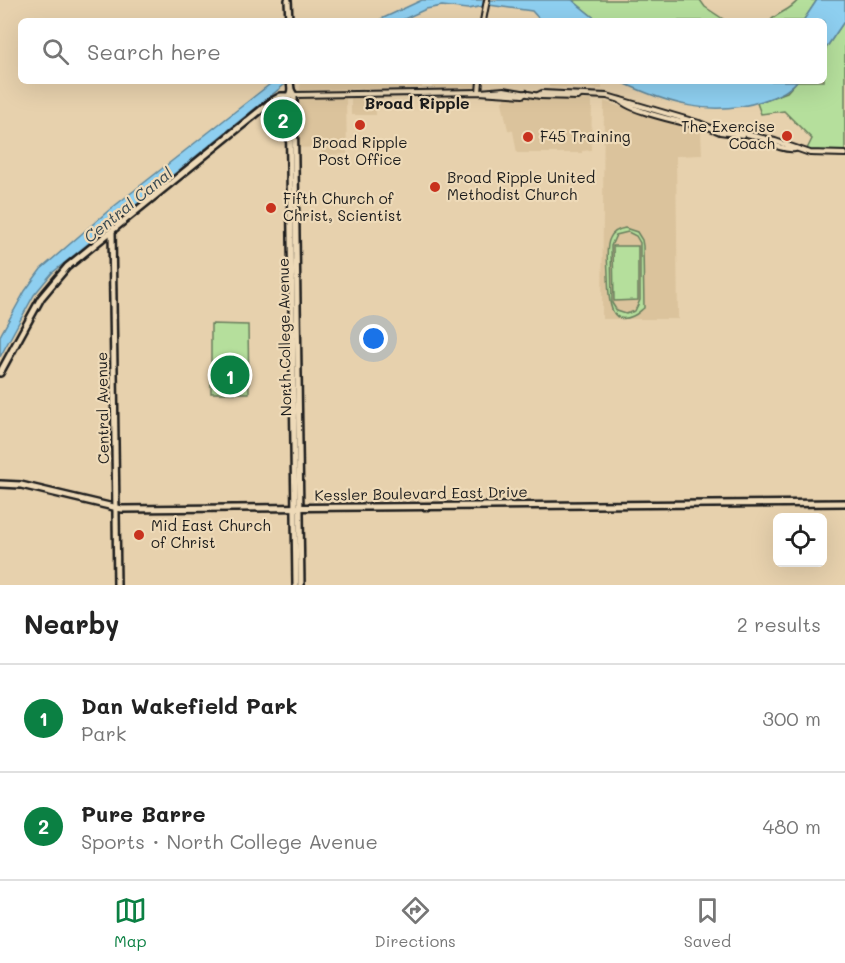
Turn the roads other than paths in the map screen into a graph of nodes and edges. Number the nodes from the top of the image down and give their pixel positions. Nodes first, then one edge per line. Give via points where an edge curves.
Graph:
1 (288, 0) edge
2 (488, 0) edge
3 (289, 18) edge
4 (484, 18) edge
5 (480, 84) edge
6 (291, 89) edge
7 (479, 92) junction
8 (845, 154) edge
9 (112, 230) junction
10 (0, 373) edge
11 (0, 484) edge
12 (845, 503) edge
13 (116, 508) junction
14 (297, 508) junction
15 (117, 585) edge
16 (296, 585) edge
17 (302, 585) edge

1 - 3 main road
2 - 4 street
5 - 7 street
6 - 7 street
6 - 9 main road
6 - 14 main road, North College Avenue
7 - 8 street via 605,96 810,153
9 - 10 main road via 50,285
9 - 13 main road, Central Avenue
11 - 13 main road, Kessler Boulevard East Drive via 21,485
12 - 14 main road, Kessler Boulevard East Drive
13 - 14 main road, Kessler Boulevard East Drive
13 - 15 main road, Central Avenue
14 - 16 main road, North College Avenue
14 - 17 main road, North College Avenue

